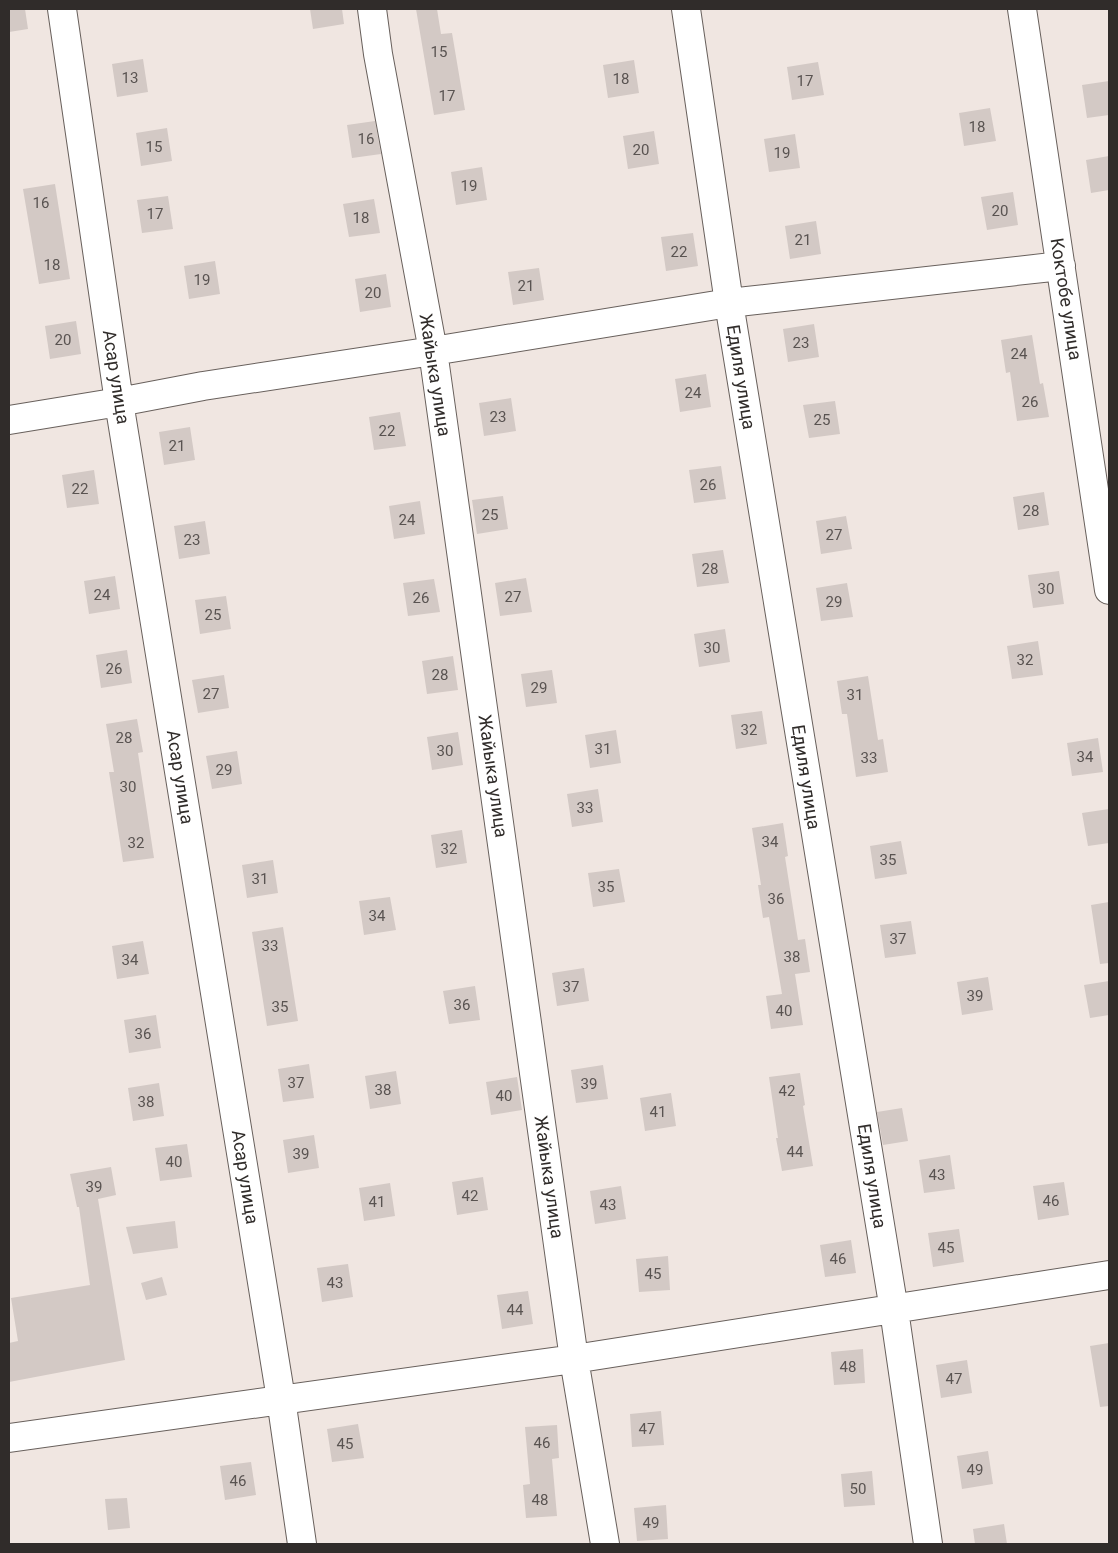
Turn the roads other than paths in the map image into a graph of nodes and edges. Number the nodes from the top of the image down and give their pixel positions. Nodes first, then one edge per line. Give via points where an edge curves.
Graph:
1 (62, 9) edge
2 (372, 9) edge
3 (686, 9) edge
4 (1022, 9) edge
5 (1061, 266) junction
6 (729, 304) junction
7 (433, 351) junction
8 (119, 402) junction
9 (9, 420) edge
10 (1109, 590) edge
11 (1109, 1275) edge
12 (894, 1310) junction
13 (574, 1359) junction
14 (281, 1399) junction
15 (9, 1438) edge
16 (302, 1544) edge
17 (605, 1544) edge
18 (928, 1544) edge

1 - 8 street, Асар улица
2 - 7 street, Жайыка улица
3 - 6 street, Едиля улица
4 - 5 street, Коктобе улица
5 - 6 street
5 - 10 street, Коктобе улица
6 - 7 street
6 - 12 street, Едиля улица
7 - 8 street
7 - 13 street, Жайыка улица
8 - 9 street
8 - 14 street, Асар улица
11 - 12 street
12 - 13 street
12 - 18 street, Едиля улица
13 - 14 street
13 - 17 street, Жайыка улица
14 - 15 street
14 - 16 street, Асар улица

